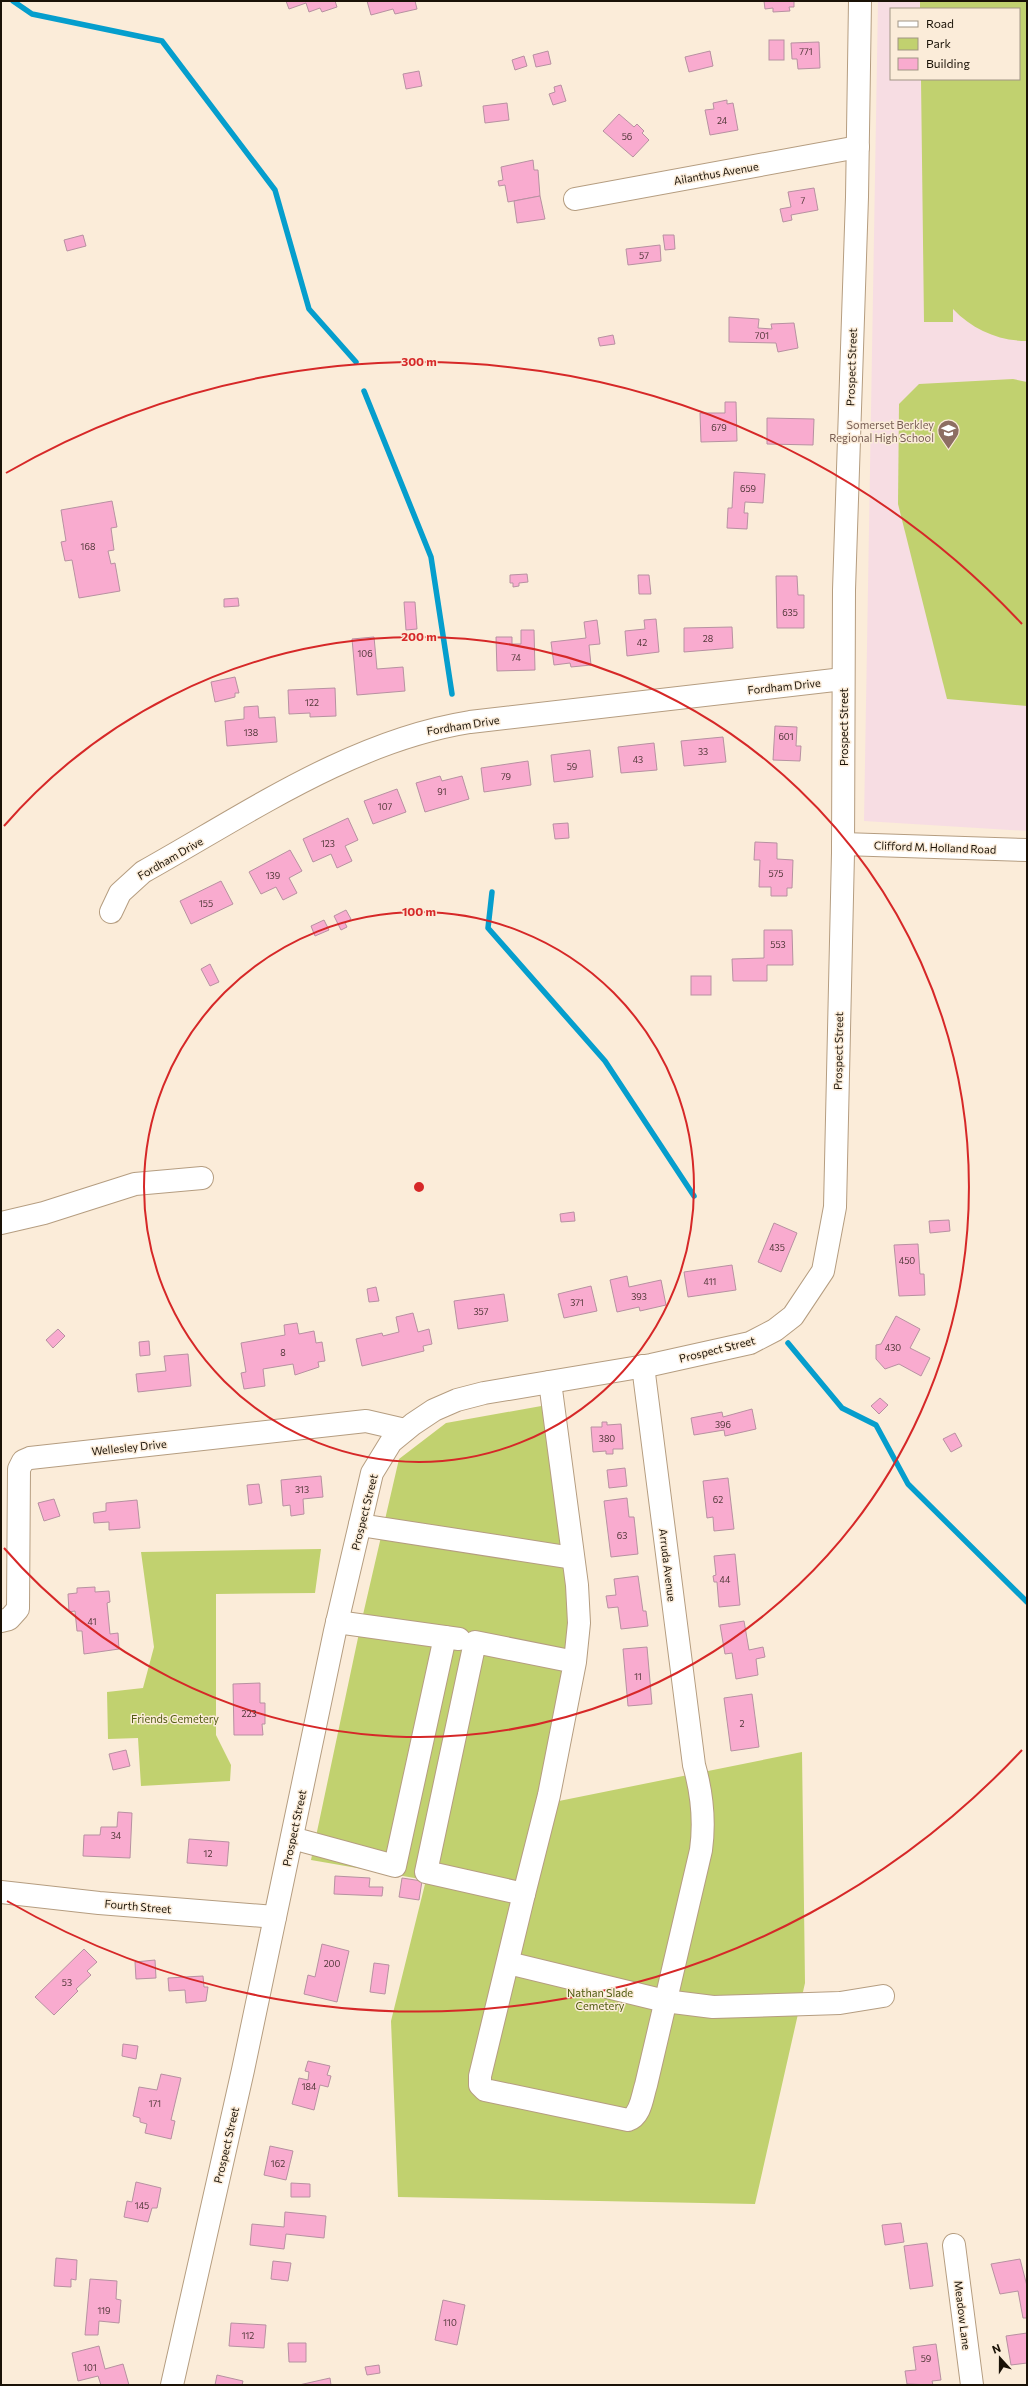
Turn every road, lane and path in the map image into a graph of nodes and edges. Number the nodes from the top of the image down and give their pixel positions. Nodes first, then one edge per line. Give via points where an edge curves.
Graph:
1 (860, 1) edge
2 (858, 147) junction
3 (575, 199) dead end
4 (843, 679) junction
5 (843, 844) junction
6 (1027, 850) edge
7 (111, 912) dead end
8 (202, 1178) dead end
9 (1, 1223) edge
10 (643, 1366) junction
11 (550, 1382) junction
12 (405, 1430) junction
13 (360, 1525) junction
14 (572, 1558) junction
15 (1, 1621) edge
16 (337, 1622) junction
17 (445, 1637) junction
18 (475, 1642) junction
19 (575, 1662) junction
20 (292, 1838) junction
21 (395, 1866) junction
22 (426, 1872) junction
23 (1, 1892) edge
24 (524, 1894) junction
25 (275, 1917) junction
26 (508, 1963) junction
27 (884, 1996) dead end
28 (665, 2001) junction
29 (954, 2245) dead end
30 (172, 2385) edge
31 (972, 2385) edge

1 - 2 street, Prospect Street
2 - 3 street, Ailanthus Avenue
2 - 4 street, Prospect Street
4 - 5 street, Prospect Street
4 - 7 street, Fordham Drive via 470,722 422,731 369,750 314,776 143,872 120,893
5 - 6 street, Clifford M. Holland Road
5 - 10 street, Prospect Street via 835,1207 823,1271 793,1316 775,1330 750,1343
8 - 9 street via 135,1184 44,1213
10 - 11 street, Prospect Street
10 - 28 street, Arruda Avenue via 704,1828
11 - 12 street, Prospect Street via 457,1400 434,1410
11 - 14 street
12 - 13 street, Prospect Street via 391,1442 372,1473
12 - 15 street, Wellesley Drive via 366,1421 30,1458 23,1461 19,1469 18,1609 9,1619
13 - 14 street
13 - 16 street, Prospect Street
14 - 19 street via 579,1623
16 - 17 street
16 - 20 street, Prospect Street
17 - 18 street
17 - 21 street
18 - 19 street
18 - 22 street
19 - 24 street via 549,1795
20 - 21 street
20 - 25 street, Prospect Street
21 - 22 street
22 - 24 street
23 - 25 street, Fourth Street via 99,1903
24 - 26 street
25 - 30 street, Prospect Street
26 - 28 street
26 - 28 street, Arruda Avenue via 480,2076 480,2085 485,2090 591,2114 628,2120 633,2118 637,2114 646,2085
27 - 28 street via 840,2003 713,2007
29 - 31 street, Meadow Lane

